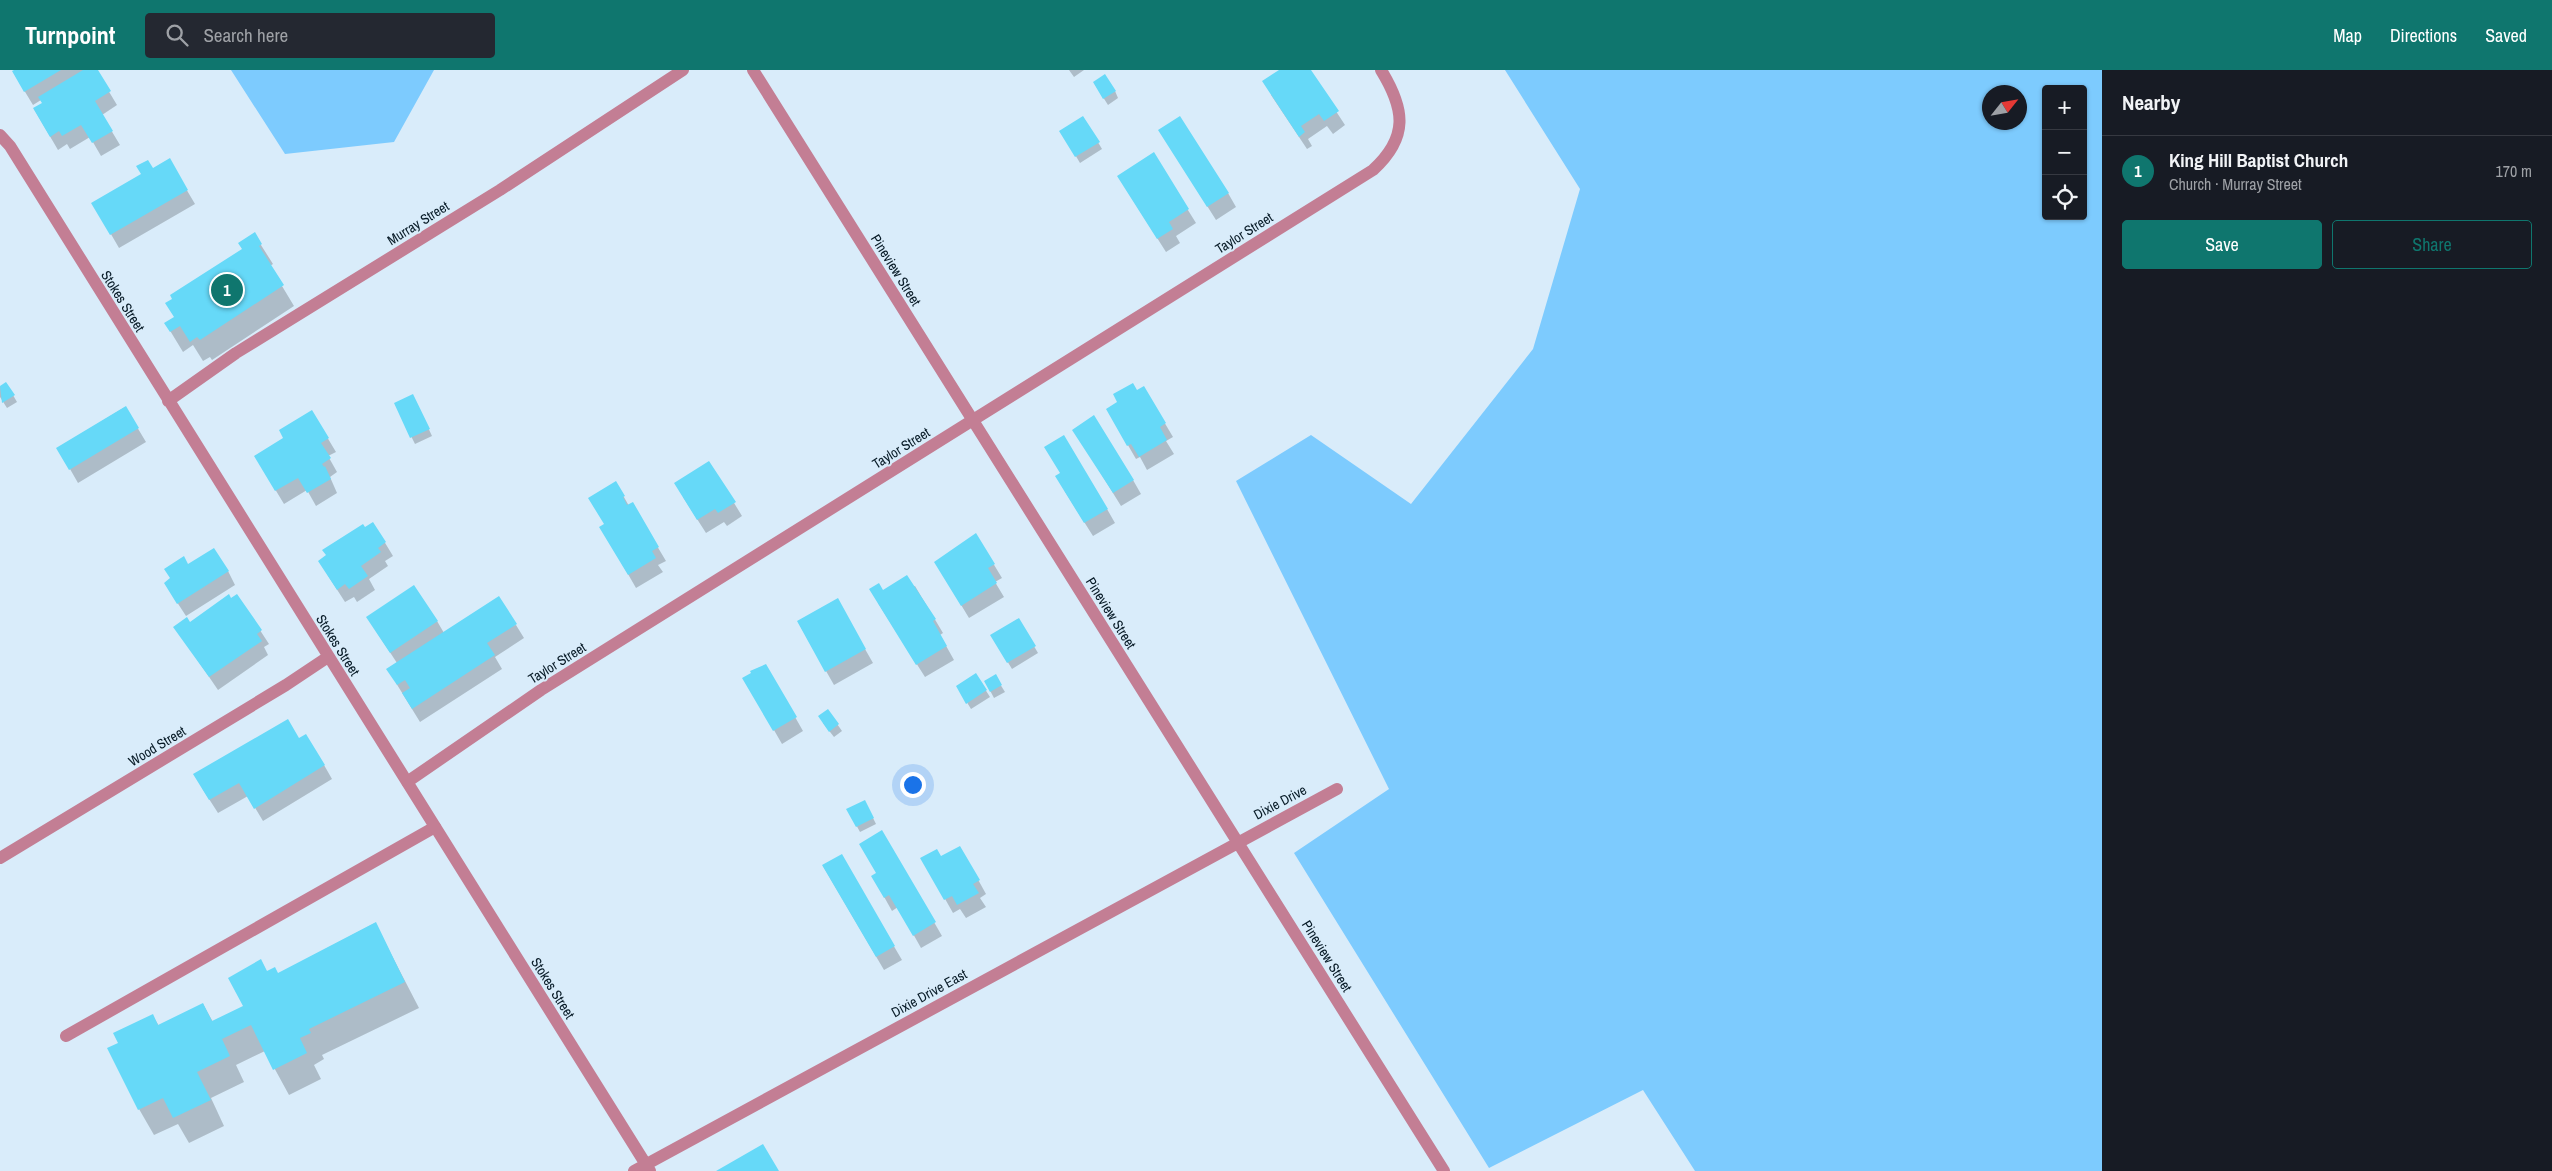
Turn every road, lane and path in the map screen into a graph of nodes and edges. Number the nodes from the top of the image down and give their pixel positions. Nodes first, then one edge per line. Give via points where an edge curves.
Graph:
1 (683, 70) edge
2 (753, 70) edge
3 (1380, 70) edge
4 (0, 135) edge
5 (168, 401) junction
6 (972, 421) junction
7 (328, 657) junction
8 (407, 782) junction
9 (1337, 788) dead end
10 (435, 826) junction
11 (1237, 842) junction
12 (0, 858) edge
13 (66, 1036) dead end
14 (643, 1169) edge
15 (1444, 1171) edge

1 - 5 street, Murray Street via 500,190 236,353
2 - 6 street, Pineview Street
3 - 6 street, Taylor Street via 1400,108 1400,131 1385,159 1373,170
4 - 5 street, Stokes Street via 10,146
5 - 7 street, Stokes Street
6 - 8 street, Taylor Street via 541,690
6 - 11 street, Pineview Street
7 - 8 street, Stokes Street
7 - 12 street, Wood Street
8 - 10 street, Stokes Street
9 - 11 street, Dixie Drive
10 - 13 street
10 - 14 street, Stokes Street
11 - 14 street, Dixie Drive East
11 - 15 street, Pineview Street

